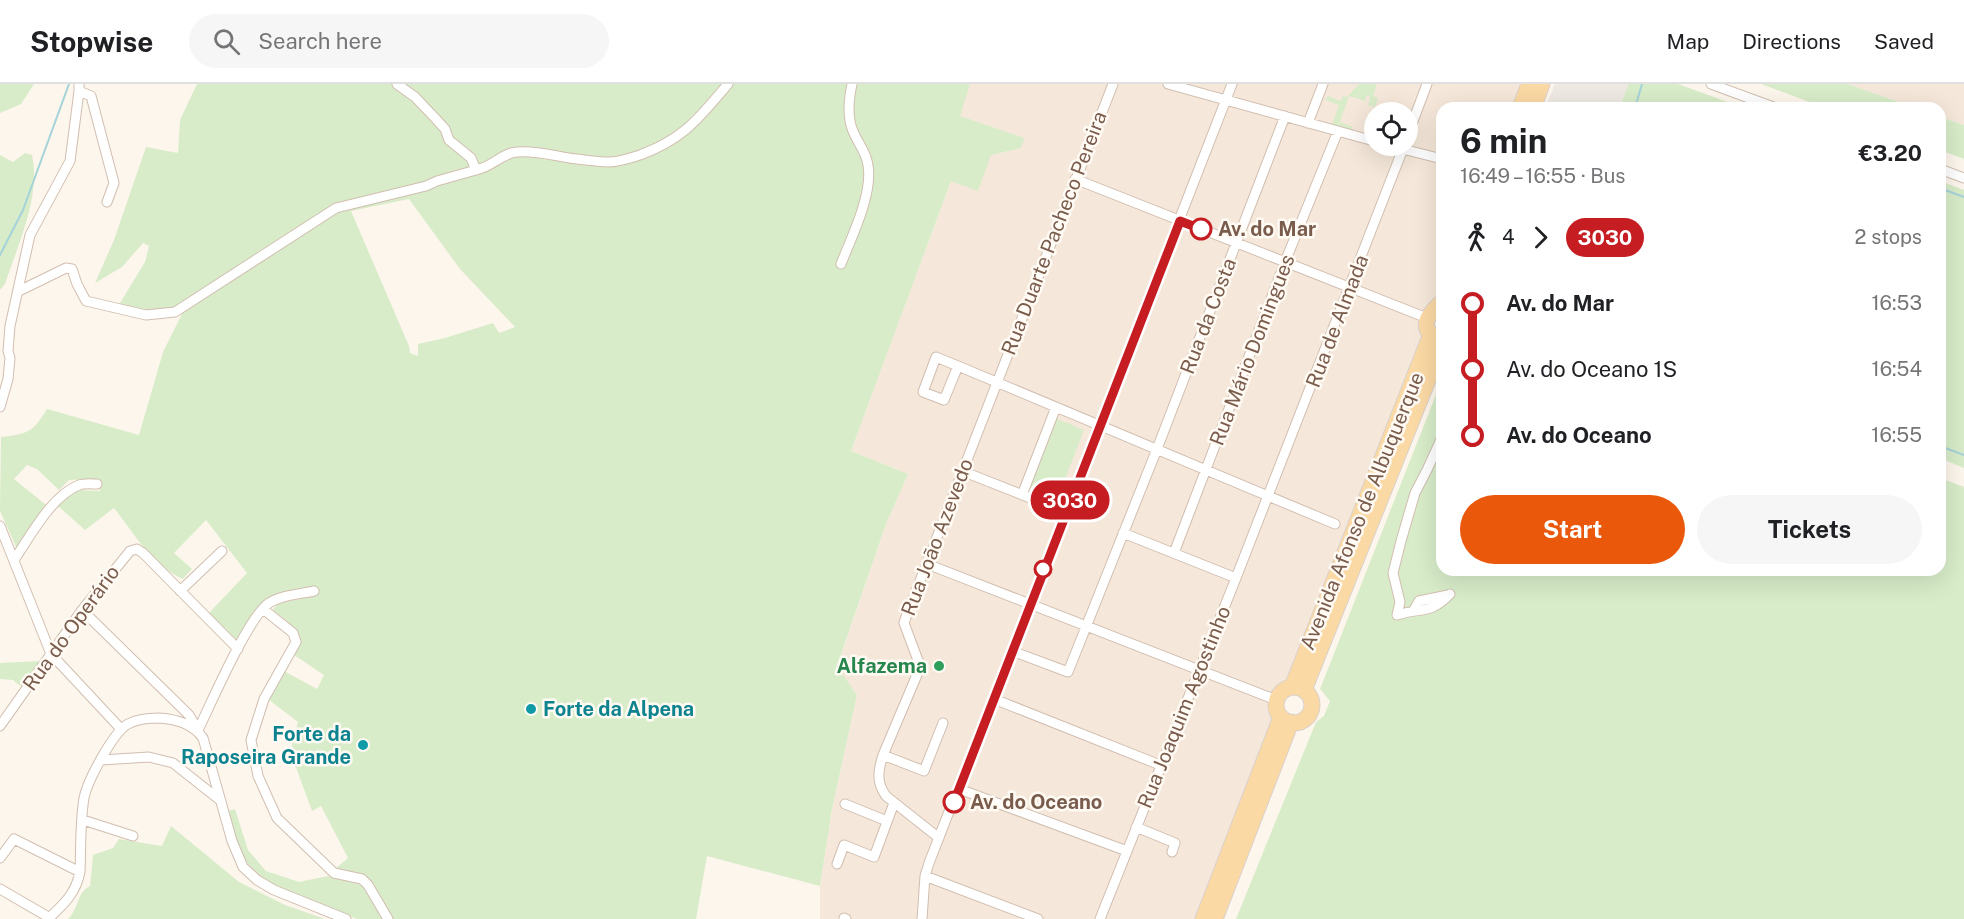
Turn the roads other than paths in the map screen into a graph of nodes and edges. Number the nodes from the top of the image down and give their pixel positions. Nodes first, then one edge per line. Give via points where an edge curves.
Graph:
1 (397, 84) edge
2 (728, 84) edge
3 (852, 84) edge
4 (1113, 84) edge
5 (1168, 84) edge
6 (1232, 84) edge
7 (1323, 84) edge
8 (1427, 84) edge
9 (1529, 84) edge
10 (1542, 84) edge
11 (1711, 84) edge
12 (79, 87) edge
13 (1734, 88) edge
14 (1226, 100) junction
15 (1522, 102) edge
16 (1535, 102) edge
17 (1763, 102) edge
18 (1418, 108) edge
19 (1285, 116) junction
20 (1308, 123) junction
21 (1338, 131) junction
22 (1364, 138) edge
23 (1418, 152) edge
24 (1400, 156) edge
25 (1436, 157) edge
26 (476, 170) junction
27 (1946, 171) edge
28 (1964, 178) edge
29 (1076, 179) junction
30 (107, 202) dead end
31 (1180, 221) junction
32 (1236, 243) junction
33 (1285, 262) junction
34 (841, 264) dead end
35 (1350, 288) junction
36 (19, 291) junction
37 (1436, 309) edge
38 (1436, 338) edge
39 (1436, 345) edge
40 (958, 366) junction
41 (996, 382) junction
42 (0, 407) edge
43 (1056, 407) junction
44 (1100, 425) junction
45 (1157, 449) junction
46 (1436, 450) edge
47 (1207, 470) junction
48 (962, 471) junction
49 (97, 484) dead end
50 (1022, 495) junction
51 (1268, 495) junction
52 (1066, 512) junction
53 (1335, 524) dead end
54 (0, 526) edge
55 (1123, 533) junction
56 (222, 551) dead end
57 (1174, 554) junction
58 (14, 560) junction
59 (927, 564) junction
60 (1236, 578) junction
61 (180, 591) junction
62 (314, 591) dead end
63 (1450, 594) dead end
64 (1030, 604) junction
65 (263, 609) junction
66 (82, 610) junction
67 (1086, 626) junction
68 (238, 649) junction
69 (1012, 651) junction
70 (51, 654) junction
71 (1198, 669) junction
72 (1298, 688) junction
73 (994, 699) junction
74 (1276, 700) junction
75 (1286, 719) junction
76 (943, 723) dead end
77 (0, 726) edge
78 (121, 729) junction
79 (198, 730) junction
80 (883, 755) junction
81 (102, 760) junction
82 (1160, 765) junction
83 (959, 789) junction
84 (221, 801) junction
85 (894, 803) junction
86 (845, 804) dead end
87 (83, 820) junction
88 (888, 821) junction
89 (1136, 827) junction
90 (133, 836) dead end
91 (939, 838) junction
92 (1127, 851) junction
93 (1172, 852) dead end
94 (0, 858) edge
95 (837, 864) dead end
96 (80, 872) junction
97 (925, 876) junction
98 (0, 890) edge
99 (49, 918) edge
100 (346, 919) edge
101 (388, 919) edge
102 (922, 919) edge
103 (1038, 919) edge
104 (1100, 919) edge
105 (1203, 919) edge
106 (1215, 919) edge

1 - 26 street via 435,118 449,140 471,158
2 - 26 street via 690,128 630,158 607,162 520,151 507,153
3 - 34 street via 849,111 869,168 867,192
4 - 29 street, Rua Duarte Pacheco Pereira
5 - 14 street
6 - 14 street
7 - 20 street
8 - 18 street
9 - 15 main road
10 - 16 main road
11 - 13 street
12 - 30 street via 91,96 114,183
12 - 36 street via 70,162 30,236
13 - 17 street
14 - 19 street
14 - 31 street
19 - 20 street
19 - 32 street, Rua da Costa
20 - 21 street
21 - 22 street
21 - 33 street, Rua Mário Domingues
23 - 25 street
24 - 35 street, Rua de Almada
26 - 36 street via 336,208 175,312 146,315 86,302 72,269 66,268
27 - 28 street
29 - 31 street
29 - 41 street, Rua Duarte Pacheco Pereira
31 - 32 street
31 - 44 street
32 - 33 street
32 - 45 street, Rua da Costa
33 - 35 street
33 - 47 street, Rua Mário Domingues
35 - 37 street
35 - 51 street, Rua de Almada
36 - 42 street via 10,326 8,379
37 - 38 main road, Avenida Afonso de Albuquerque via 1428,329
39 - 72 main road, Avenida Afonso de Albuquerque
40 - 40 street via 936,357 923,392 944,400
40 - 41 street
41 - 43 street
41 - 48 street, Rua João Azevedo
43 - 44 street
43 - 50 street
44 - 45 street
44 - 52 street
45 - 47 street
45 - 55 street, Rua da Costa
46 - 63 street via 1414,493 1393,573 1400,602 1397,615 1439,605
47 - 51 street
47 - 57 street, Rua Mário Domingues
48 - 50 street
48 - 59 street, Rua João Azevedo
49 - 58 street via 79,485 57,500
50 - 52 street
51 - 53 street
51 - 60 street, Rua Joaquim Agostinho
52 - 64 street
54 - 58 street
55 - 57 street
55 - 67 street, Rua da Costa
56 - 61 street
57 - 60 street
58 - 70 street
59 - 64 street
59 - 80 street, Rua João Azevedo via 904,623 920,663 919,670
60 - 71 street, Rua Joaquim Agostinho
61 - 66 street, Rua do Operário via 137,549 124,557
61 - 68 street, Rua do Operário
62 - 65 street via 275,600
64 - 67 street
64 - 69 street
65 - 68 street
65 - 101 street via 293,633 296,642 264,699 251,740 258,776 277,818 334,873 362,879
66 - 70 street, Rua do Operário
66 - 79 street via 189,715
67 - 69 street, Rua da Costa via 1068,672
67 - 71 street
68 - 79 street
69 - 73 street
70 - 77 street, Rua do Operário
70 - 78 street
71 - 74 street
71 - 82 street, Rua Joaquim Agostinho
72 - 74 main road, Avenida Afonso de Albuquerque via 1286,689
72 - 75 main road, Avenida Afonso de Albuquerque via 1311,700 1310,710 1303,720
73 - 82 street
73 - 83 street
74 - 75 main road via 1277,711
75 - 105 main road, Avenida Afonso de Albuquerque
75 - 106 main road, Avenida Afonso de Albuquerque
76 - 80 street via 924,771
78 - 79 street via 134,721 152,718 172,719
78 - 81 street
79 - 84 street via 207,748
80 - 85 street, Rua João Azevedo via 878,780
81 - 84 street via 149,757 173,763
81 - 87 street via 90,778
82 - 89 street, Rua Joaquim Agostinho
83 - 91 street
83 - 92 street
84 - 100 street via 243,867 274,890
85 - 88 street
85 - 91 street, Rua João Azevedo
86 - 88 street
87 - 90 street
87 - 96 street
88 - 95 street via 874,857 844,845
89 - 92 street, Rua Joaquim Agostinho
89 - 93 street via 1175,843
91 - 97 street
92 - 104 street, Rua Joaquim Agostinho
94 - 96 street via 14,839
96 - 99 street via 74,892
97 - 102 street
97 - 103 street
98 - 99 street

